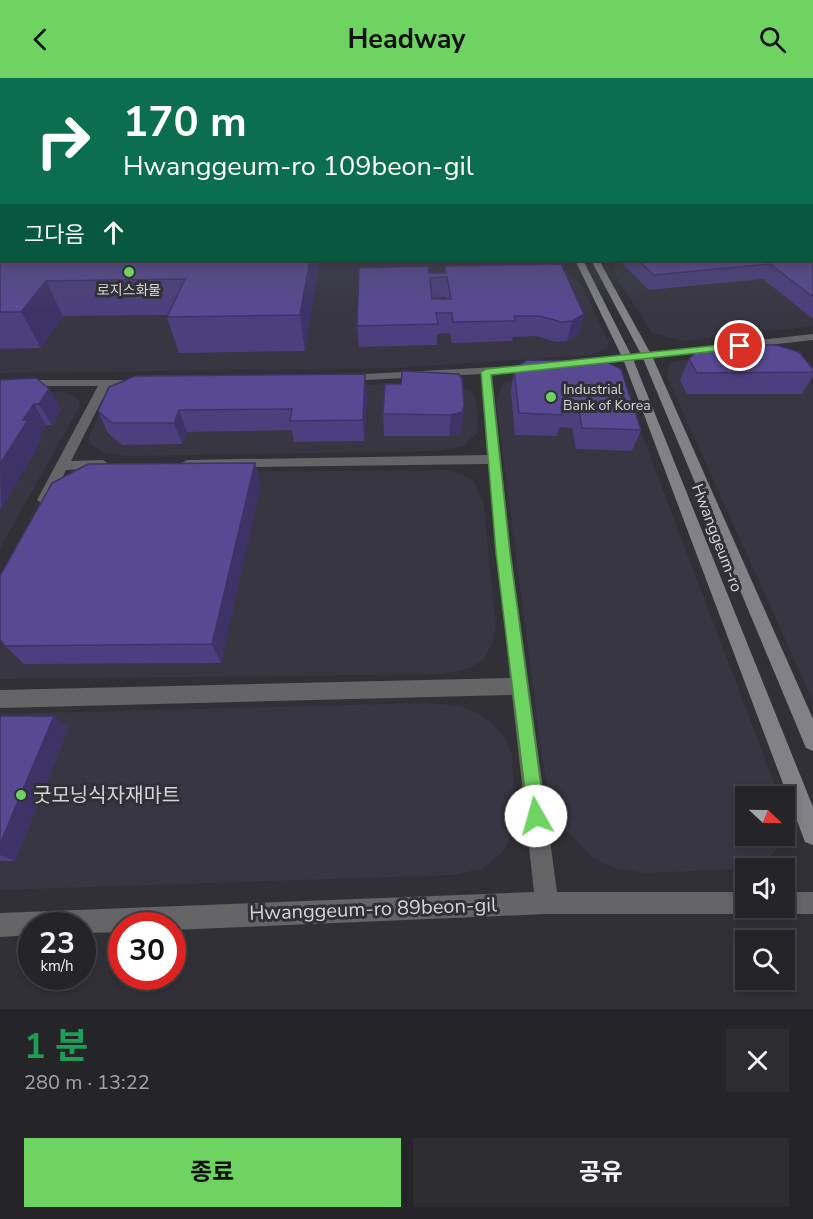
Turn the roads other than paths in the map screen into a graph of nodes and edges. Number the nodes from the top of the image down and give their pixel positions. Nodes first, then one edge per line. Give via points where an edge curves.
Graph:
1 (579, 261) edge
2 (596, 261) edge
3 (813, 337) edge
4 (647, 356) junction
5 (628, 359) junction
6 (569, 364) edge
7 (545, 367) edge
8 (486, 372) junction
9 (337, 378) edge
10 (0, 383) edge
11 (146, 383) edge
12 (105, 384) junction
13 (493, 459) junction
14 (170, 464) edge
15 (122, 465) edge
16 (62, 466) junction
17 (34, 518) edge
18 (519, 686) junction
19 (0, 699) edge
20 (813, 741) edge
21 (813, 834) edge
22 (547, 903) junction
23 (735, 903) edge
24 (795, 903) edge
25 (813, 903) edge
26 (0, 925) edge

1 - 5 street, Hwanggeum-ro
2 - 4 street, Hwanggeum-ro
3 - 4 street via 790,344
4 - 5 street
4 - 20 street, Hwanggeum-ro
5 - 6 street
5 - 21 street, Hwanggeum-ro
7 - 8 street
8 - 9 street
8 - 13 street
10 - 12 street
11 - 12 street
12 - 16 street
13 - 14 street
13 - 18 street
15 - 16 street
16 - 17 street
18 - 19 street
18 - 22 street
22 - 23 street, Hwanggeum-ro 89beon-gil
22 - 26 street, Hwanggeum-ro 89beon-gil
24 - 25 street

